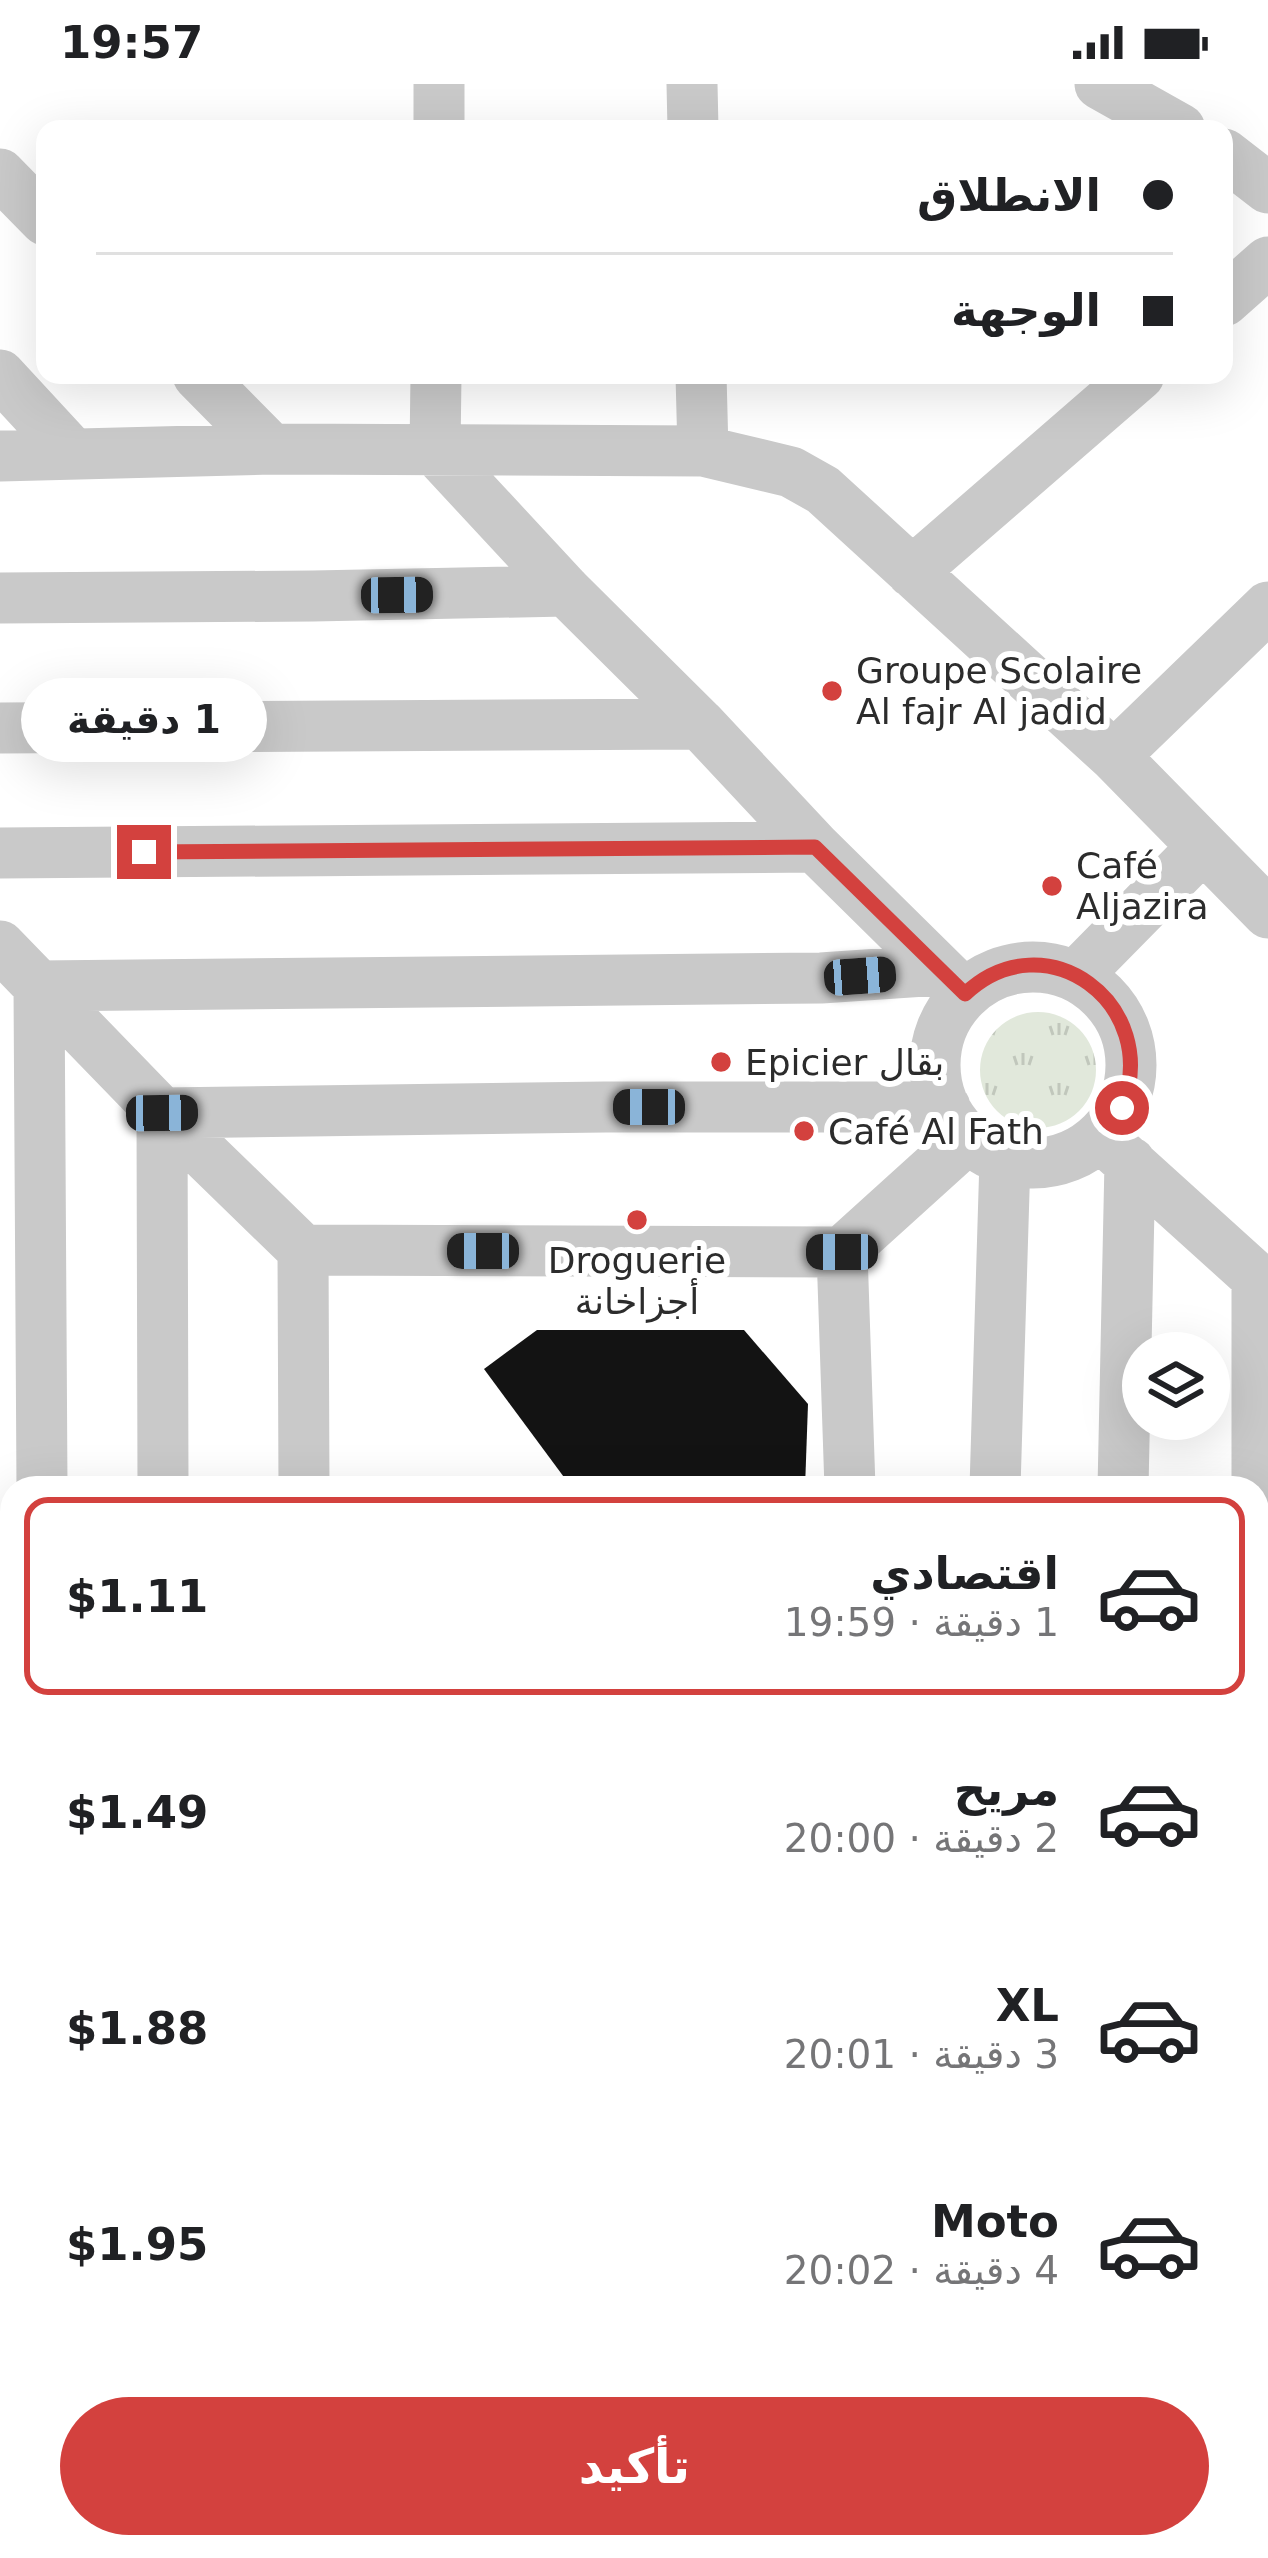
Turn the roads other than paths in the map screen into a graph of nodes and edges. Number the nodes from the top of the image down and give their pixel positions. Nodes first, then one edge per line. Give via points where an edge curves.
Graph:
1 (440, 84) edge
2 (692, 84) edge
3 (1111, 105) edge
4 (439, 120) edge
5 (693, 120) edge
6 (1154, 120) edge
7 (1233, 161) edge
8 (0, 174) edge
9 (1268, 188) edge
10 (36, 211) edge
11 (1268, 262) edge
12 (1233, 293) edge
13 (0, 374) edge
14 (207, 384) edge
15 (436, 384) edge
16 (701, 384) edge
17 (1129, 384) edge
18 (271, 448) junction
19 (435, 450) junction
20 (704, 451) junction
21 (73, 454) junction
22 (0, 456) edge
23 (913, 572) junction
24 (566, 591) junction
25 (0, 598) edge
26 (1268, 607) edge
27 (700, 724) junction
28 (0, 728) edge
29 (1114, 756) junction
30 (815, 847) junction
31 (1202, 848) junction
32 (0, 853) edge
33 (1268, 913) edge
34 (0, 946) edge
35 (1076, 976) junction
36 (952, 982) junction
37 (39, 986) junction
38 (162, 1113) junction
39 (973, 1135) junction
40 (1115, 1150) junction
41 (303, 1250) junction
42 (842, 1252) junction
43 (1263, 1283) edge
44 (42, 1476) edge
45 (163, 1476) edge
46 (304, 1476) edge
47 (850, 1476) edge
48 (994, 1476) edge
49 (1123, 1476) edge
50 (1261, 1476) edge

1 - 4 street
2 - 5 street
3 - 6 street
7 - 9 street
8 - 10 street
11 - 12 street
13 - 21 street
14 - 18 street
15 - 19 street
16 - 20 street
17 - 23 street
18 - 19 street
18 - 21 street
19 - 20 street
19 - 24 street
20 - 23 street via 807,480
21 - 22 street
23 - 29 street
24 - 25 street
24 - 27 street
26 - 29 street
27 - 28 street
27 - 30 street
29 - 31 street
30 - 32 street
30 - 36 street
31 - 33 street
31 - 35 street
34 - 37 street
35 - 36 street via 1037,966
35 - 40 street via 1112,1005 1131,1050
36 - 37 street
36 - 39 street via 935,1076
37 - 38 street
37 - 44 street
38 - 39 street via 842,1105
38 - 41 street
38 - 45 street
39 - 40 street via 1030,1163
39 - 42 street
39 - 48 street
40 - 43 street
40 - 49 street
41 - 42 street
41 - 46 street
42 - 47 street
43 - 50 street

